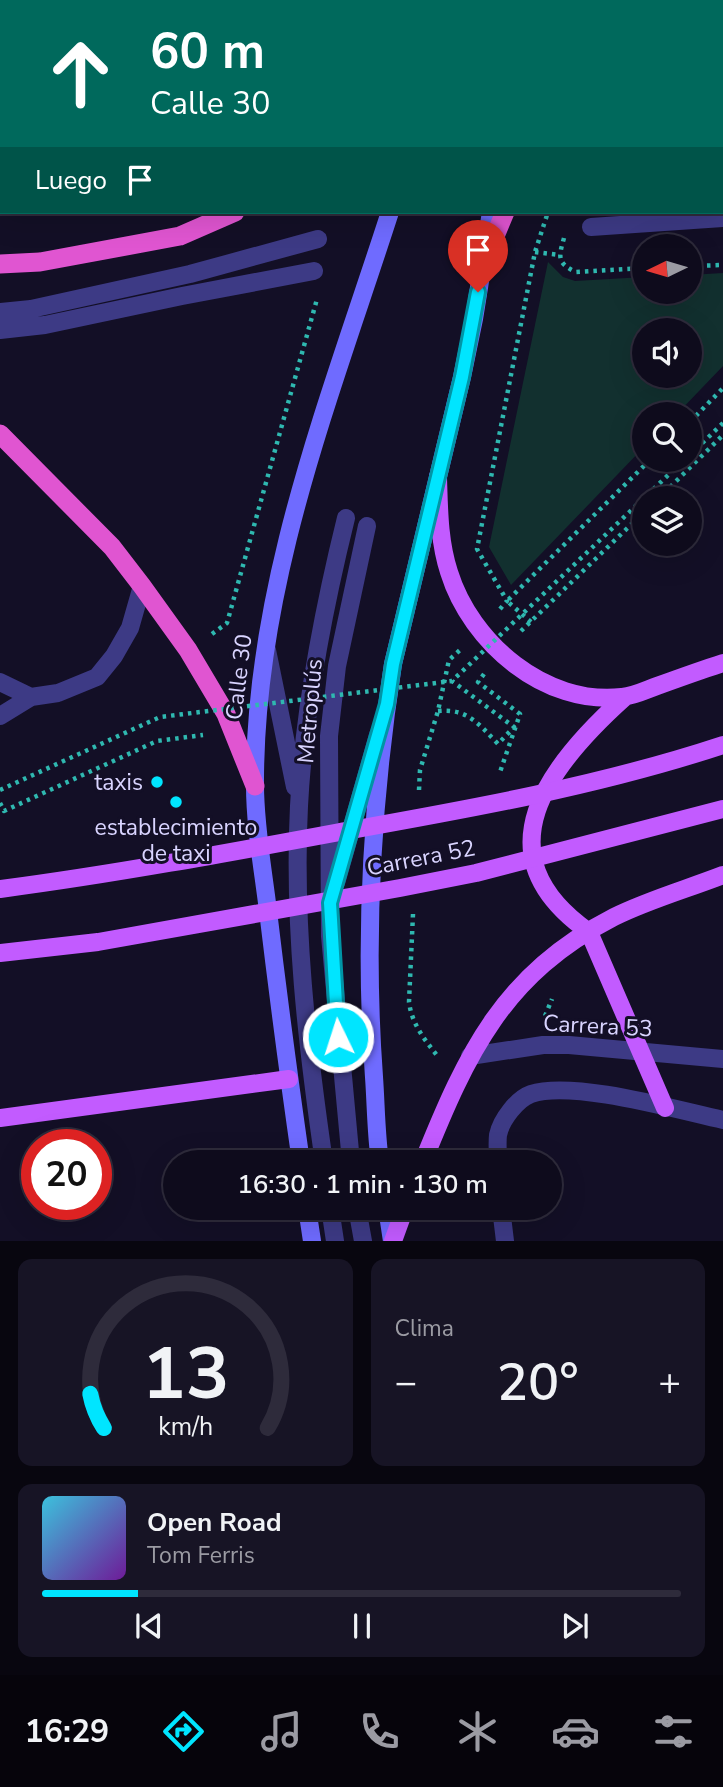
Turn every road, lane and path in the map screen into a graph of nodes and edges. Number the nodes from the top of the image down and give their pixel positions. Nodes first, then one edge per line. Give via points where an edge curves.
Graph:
1 (231, 214) edge
2 (389, 214) edge
3 (491, 214) edge
4 (504, 214) edge
5 (547, 214) edge
6 (723, 218) edge
7 (591, 227) dead end
8 (318, 239) dead end
9 (535, 252) junction
10 (559, 255) dead end
11 (0, 264) edge
12 (482, 265) junction
13 (723, 265) edge
14 (702, 266) edge
15 (314, 271) dead end
16 (319, 291) dead end
17 (0, 312) edge
18 (0, 330) edge
19 (723, 388) edge
20 (702, 410) edge
21 (723, 423) edge
22 (0, 434) edge
23 (723, 435) edge
24 (702, 443) edge
25 (638, 472) edge
26 (671, 472) edge
27 (438, 477) junction
28 (671, 486) edge
29 (346, 518) dead end
30 (367, 526) dead end
31 (142, 586) junction
32 (507, 601) junction
33 (531, 622) dead end
34 (479, 631) junction
35 (267, 647) junction
36 (188, 650) junction
37 (723, 663) edge
38 (452, 681) junction
39 (0, 682) edge
40 (31, 697) junction
41 (625, 697) junction
42 (387, 704) junction
43 (438, 711) junction
44 (0, 716) edge
45 (203, 735) dead end
46 (723, 745) edge
47 (255, 786) junction
48 (0, 790) edge
49 (419, 797) dead end
50 (0, 803) edge
51 (299, 806) junction
52 (723, 808) edge
53 (723, 875) edge
54 (0, 889) edge
55 (330, 903) junction
56 (414, 906) dead end
57 (589, 932) junction
58 (0, 953) edge
59 (641, 1052) junction
60 (470, 1055) junction
61 (723, 1059) edge
62 (289, 1079) junction
63 (457, 1080) junction
64 (665, 1108) junction
65 (0, 1118) edge
66 (723, 1120) edge
67 (299, 1150) edge
68 (322, 1150) edge
69 (350, 1150) edge
70 (379, 1150) edge
71 (428, 1150) edge
72 (498, 1150) edge
73 (309, 1220) edge
74 (332, 1220) edge
75 (359, 1220) edge
76 (389, 1220) edge
77 (400, 1220) edge
78 (502, 1220) edge
79 (312, 1241) edge
80 (335, 1241) edge
81 (363, 1241) edge
82 (392, 1241) edge
83 (505, 1241) edge

1 - 11 highway via 180,236 40,262
2 - 35 main road, Calle 30 via 292,520
3 - 12 main road
4 - 12 highway
5 - 9 path
6 - 7 street
8 - 17 street via 190,274
9 - 10 path
9 - 32 path via 477,549
12 - 27 main road
13 - 14 path
15 - 18 street
16 - 36 path via 228,623
19 - 20 path
21 - 24 path
22 - 31 highway via 112,547
23 - 28 path
25 - 32 path
26 - 38 path, bridge
27 - 34 main road via 440,531 449,572
27 - 42 main road
29 - 51 street, Metroplús via 305,733
30 - 55 street, Metroplús via 337,666 329,736
31 - 36 highway
31 - 40 street via 130,628 97,677 58,693
32 - 33 path
32 - 34 path
34 - 41 main road via 530,675 582,696
34 - 43 path via 449,660
35 - 47 main road, Calle 30
35 - 51 street, Metroplús
36 - 47 highway via 226,714
37 - 41 main road
38 - 43 path via 514,727 498,744 474,720 454,710
38 - 48 path, bridge via 160,717
39 - 40 street
40 - 44 street
41 - 57 main road via 566,759 533,820 532,859 544,888
42 - 55 street, Metroplús
42 - 70 main road via 377,798 370,968
43 - 49 path via 421,770
45 - 50 path via 157,741 4,811
46 - 54 main road, Carrera 52, bridge via 472,808 93,877
47 - 62 main road, Calle 30
51 - 68 street, Metroplús via 299,894 309,1054
52 - 58 main road, Carrera 52, bridge via 476,873 98,942
53 - 57 main road via 615,917
55 - 69 street, Metroplús
56 - 63 path via 411,1016
57 - 59 main road
57 - 60 main road via 527,979 496,1012
59 - 60 street, Carrera 53 via 543,1045
59 - 61 street, Carrera 53
59 - 64 main road
60 - 63 main road
62 - 65 main road
62 - 67 main road, Calle 30
63 - 71 main road
64 - 66 street
64 - 72 street via 572,1090 529,1095 510,1111 498,1133
73 - 79 main road
74 - 80 street
75 - 81 street
76 - 82 main road
77 - 82 main road
78 - 83 street

